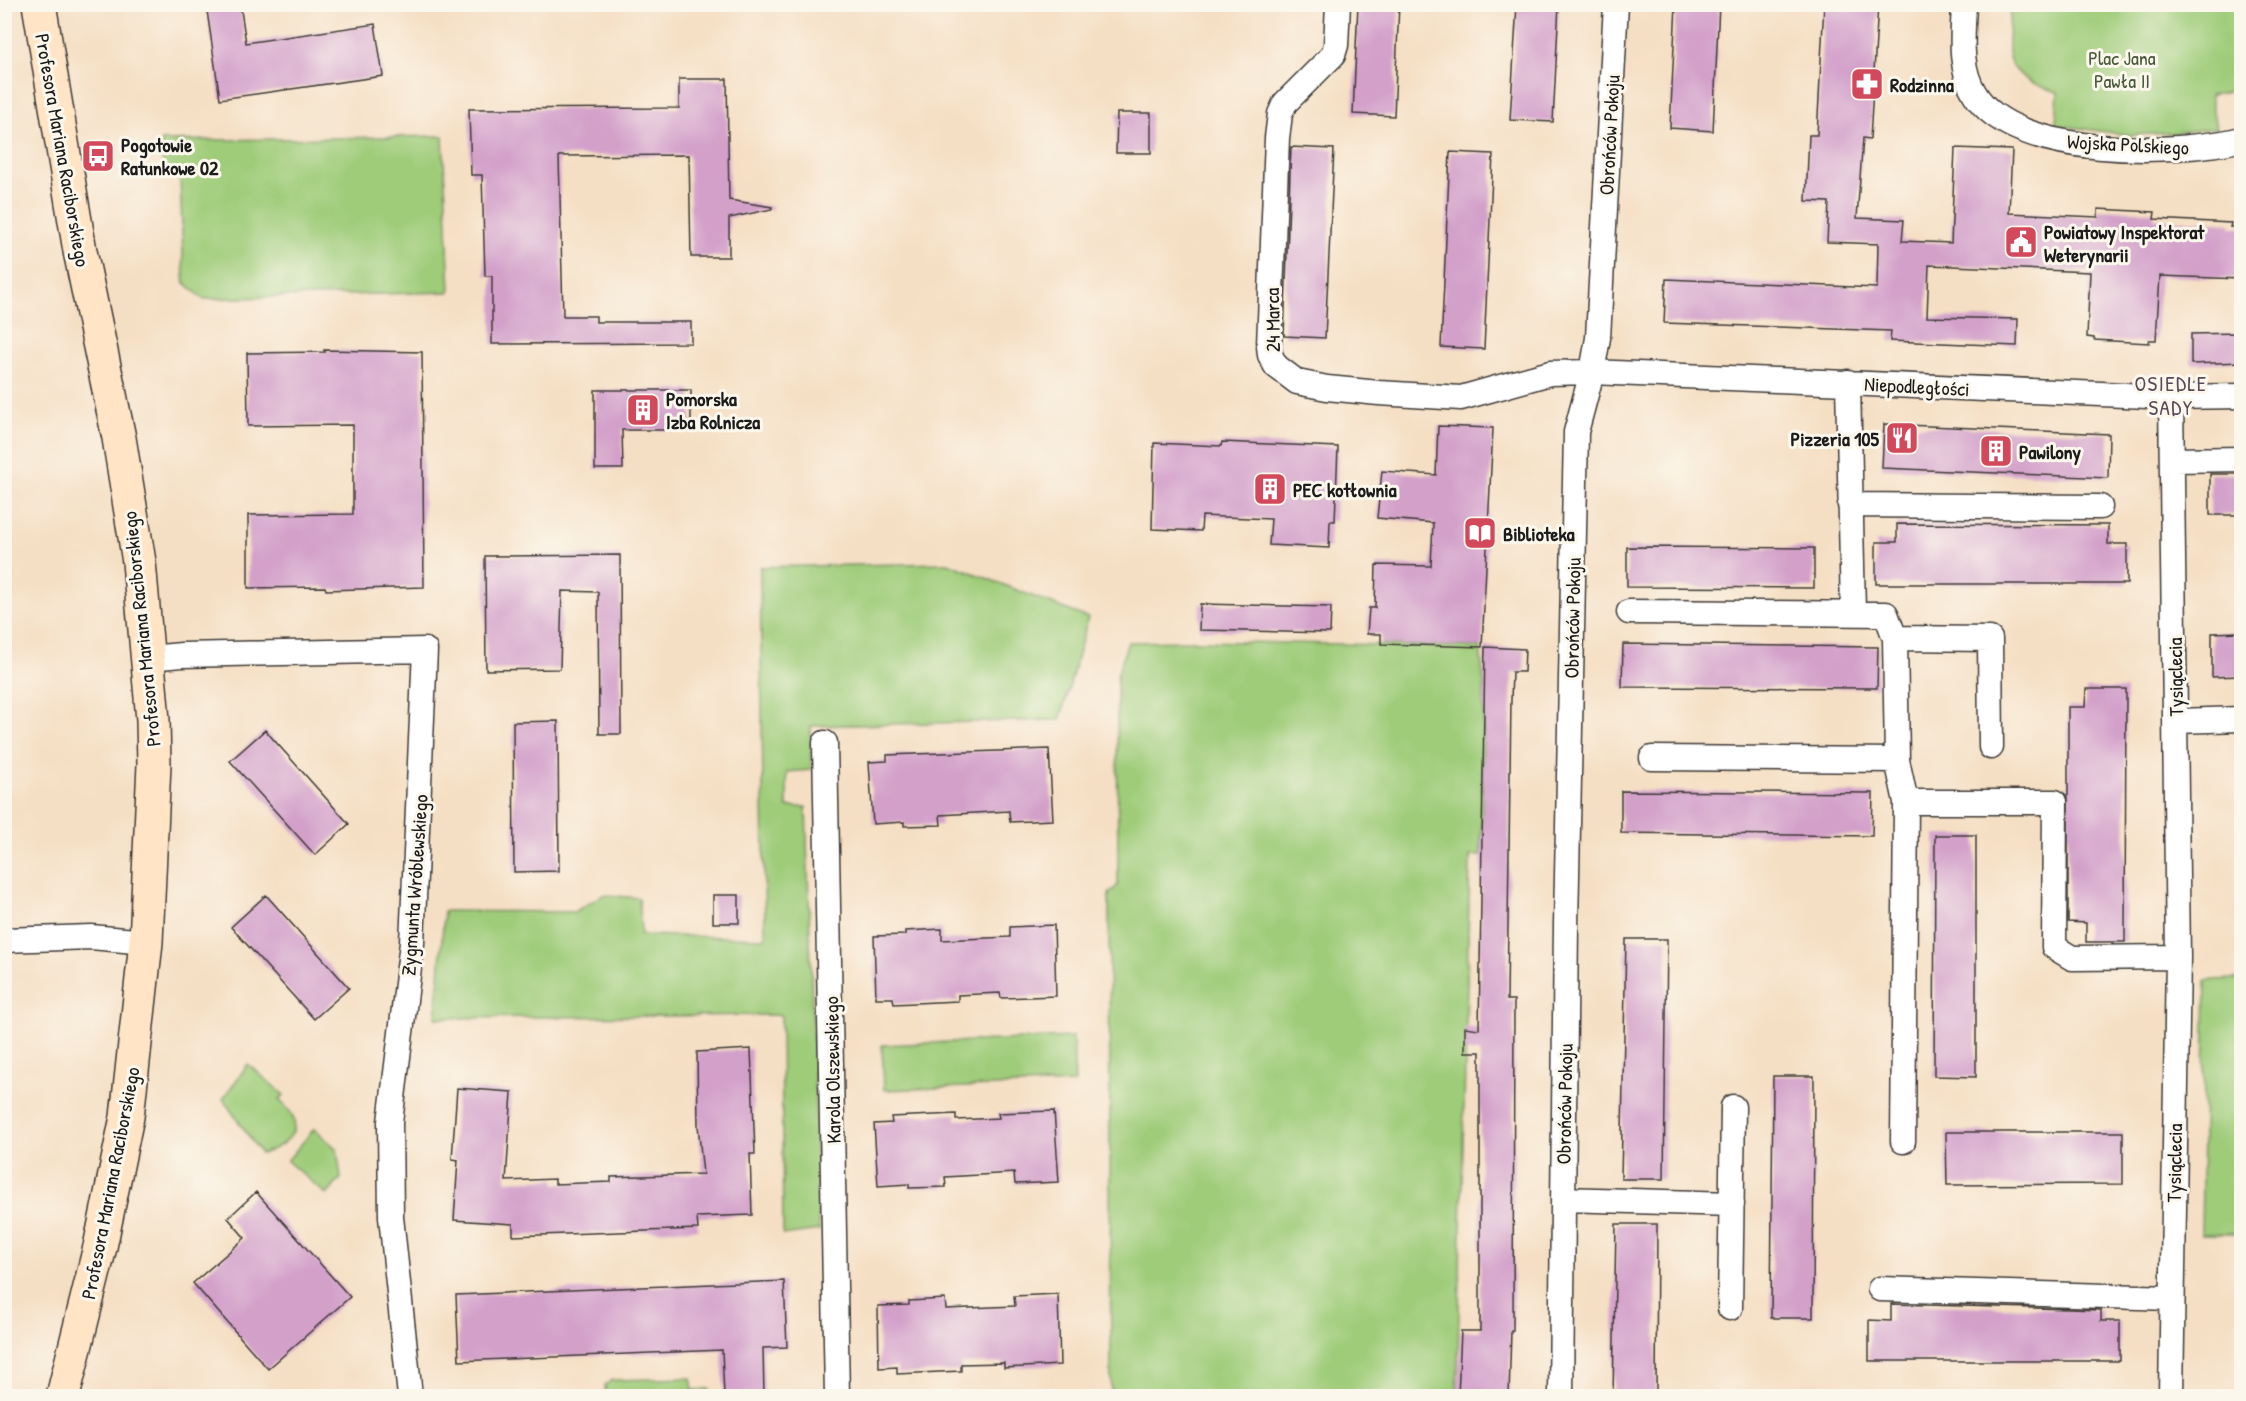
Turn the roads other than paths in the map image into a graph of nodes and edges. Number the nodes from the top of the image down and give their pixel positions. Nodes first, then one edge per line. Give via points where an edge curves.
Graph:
1 (39, 4) edge
2 (1338, 4) edge
3 (1616, 4) edge
4 (1964, 4) edge
5 (2241, 139) edge
6 (1592, 372) junction
7 (1848, 382) junction
8 (2241, 396) edge
9 (2171, 397) junction
10 (2241, 459) edge
11 (2172, 460) junction
12 (1850, 506) junction
13 (2100, 507) dead end
14 (1629, 612) dead end
15 (1853, 612) junction
16 (1896, 638) junction
17 (148, 658) junction
18 (2241, 719) edge
19 (2176, 721) junction
20 (825, 743) dead end
21 (1992, 747) dead end
22 (1652, 758) dead end
23 (1897, 759) junction
24 (1906, 802) junction
25 (4, 940) edge
26 (146, 942) junction
27 (2178, 957) junction
28 (1733, 1107) dead end
29 (1903, 1141) dead end
30 (1563, 1199) junction
31 (1732, 1204) junction
32 (1880, 1289) dead end
33 (2172, 1298) junction
34 (1730, 1308) dead end
35 (63, 1396) edge
36 (410, 1396) edge
37 (837, 1396) edge
38 (1562, 1396) edge
39 (2171, 1396) edge

1 - 17 main road, Profesora Mariana Raciborskiego via 80,251 119,438 139,562
2 - 6 street, 24 Marca via 1333,55 1285,103 1280,114 1269,346 1276,366 1297,382 1327,388 1461,398 1550,373
3 - 6 street, Obrońców Pokoju via 1598,338
4 - 5 street, Wojska Polskiego via 1963,53 1975,95 1990,111 2025,131 2058,142 2128,148 2198,147
6 - 7 street, Niepodległości
6 - 30 street, Obrońców Pokoju via 1576,432
7 - 9 street, Niepodległości
7 - 12 street
8 - 9 street, Niepodległości
9 - 11 street, Tysiąclecia
10 - 11 street
11 - 19 street, Tysiąclecia
12 - 13 street
12 - 15 street
14 - 15 street
15 - 16 street via 1886,614
16 - 21 street via 1990,639
16 - 23 street
17 - 26 main road, Profesora Mariana Raciborskiego via 154,764
17 - 36 street, Zygmunta Wróblewskiego via 425,650 412,943 390,1122 391,1217
18 - 19 street
19 - 27 street, Tysiąclecia
20 - 37 street, Karola Olszewskiego
22 - 23 street
23 - 24 street
24 - 27 street via 2055,802 2054,947 2072,958
24 - 29 street
25 - 26 street via 91,937
26 - 35 main road, Profesora Mariana Raciborskiego via 127,1117
27 - 33 street, Tysiąclecia
28 - 31 street
30 - 31 street
30 - 38 street, Obrońców Pokoju
31 - 34 street
32 - 33 street
33 - 39 street, Tysiąclecia

